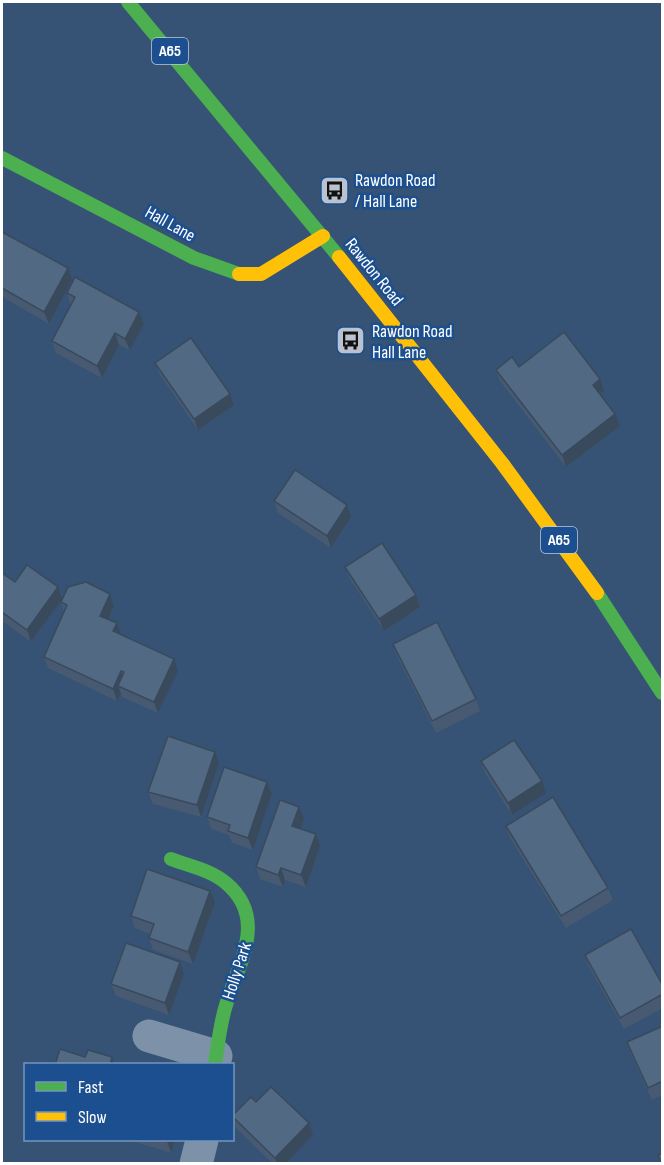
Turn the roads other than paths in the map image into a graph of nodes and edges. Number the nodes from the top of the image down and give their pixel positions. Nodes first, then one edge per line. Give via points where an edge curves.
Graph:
1 (128, 2) edge
2 (2, 158) edge
3 (323, 236) junction
4 (663, 693) edge
5 (171, 859) dead end
6 (149, 1036) dead end
7 (216, 1060) edge
8 (202, 1141) edge
9 (196, 1164) edge

1 - 3 main road, Rawdon Road / A65
2 - 3 main road, Hall Lane via 194,258 234,274 261,274
3 - 4 main road, Rawdon Road / A65 via 449,393 561,543
5 - 7 main road, Holly Park via 224,881 240,896 249,912 251,928 225,1006
6 - 7 street, Holly Park
8 - 9 street

